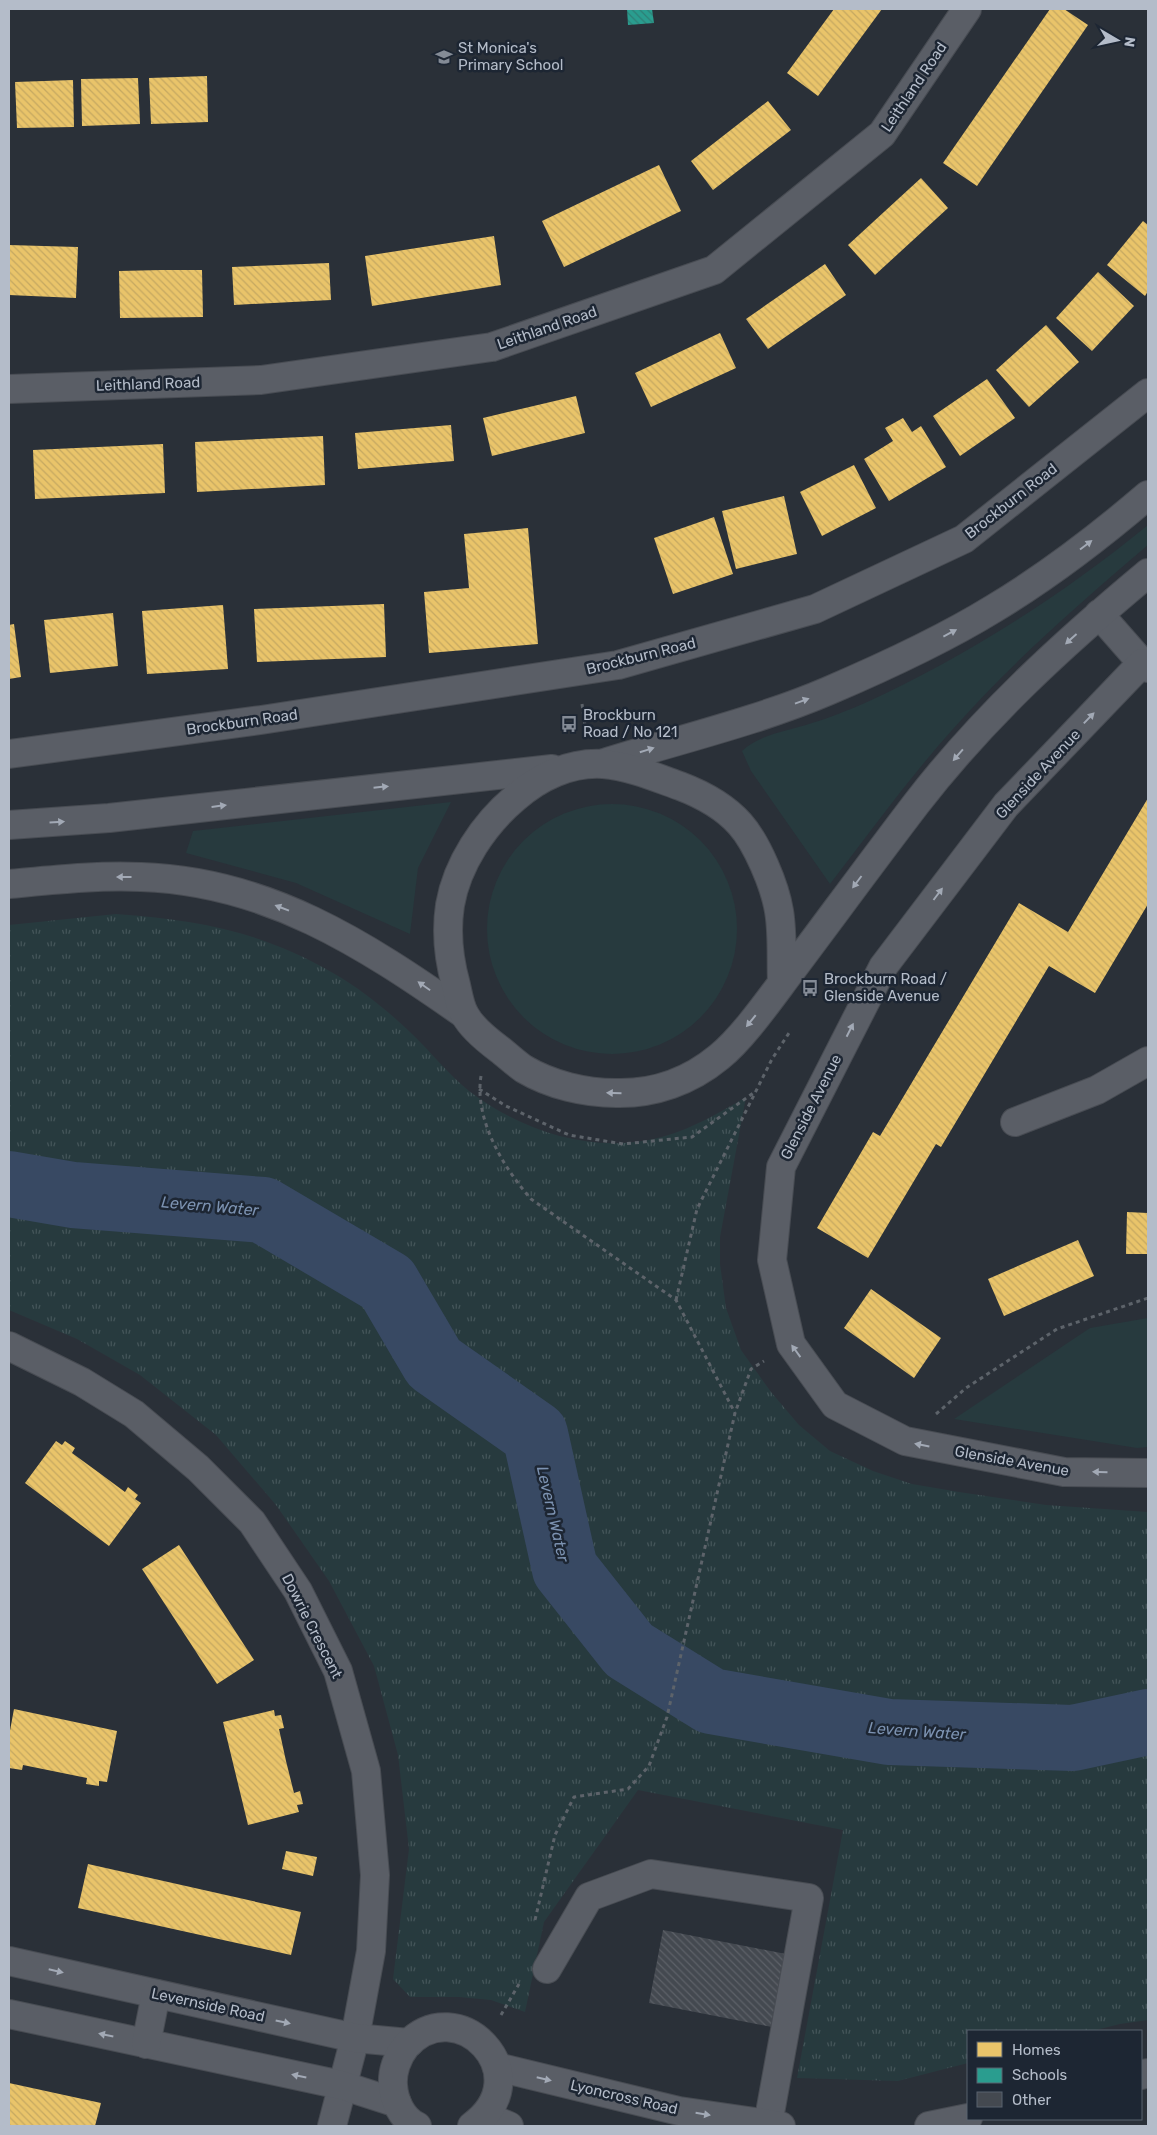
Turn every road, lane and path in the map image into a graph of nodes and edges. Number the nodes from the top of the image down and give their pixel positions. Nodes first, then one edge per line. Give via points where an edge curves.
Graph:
1 (967, 9) edge
2 (9, 389) edge
3 (1148, 393) edge
4 (1148, 494) edge
5 (1148, 573) edge
6 (1099, 614) junction
7 (1145, 666) edge
8 (577, 672) junction
9 (9, 754) edge
10 (588, 765) junction
11 (9, 825) edge
12 (9, 884) edge
13 (782, 983) junction
14 (464, 1014) junction
15 (793, 1026) dead end
16 (486, 1039) junction
17 (1148, 1061) edge
18 (1015, 1122) dead end
19 (1148, 1298) edge
20 (676, 1300) junction
21 (791, 1344) junction
22 (9, 1346) edge
23 (735, 1413) junction
24 (905, 1442) junction
25 (1148, 1473) edge
26 (535, 1922) dead end
27 (9, 1961) edge
28 (547, 1969) dead end
29 (521, 1980) dead end
30 (156, 1994) junction
31 (9, 2014) edge
32 (355, 2038) junction
33 (408, 2043) junction
34 (483, 2043) junction
35 (146, 2044) junction
36 (497, 2067) junction
37 (341, 2085) junction
38 (967, 2118) edge
39 (407, 2119) edge
40 (489, 2123) edge
41 (775, 2125) edge
42 (332, 2126) edge
43 (929, 2126) edge

1 - 2 street, Leithland Road via 882,134 714,270 492,347 261,380
3 - 8 street, Brockburn Road via 964,539 815,609 618,665
10 -> 4 street via 773,712 827,692 928,644 993,609 1052,571
5 - 6 street
6 - 7 street, Glenside Avenue
6 -> 13 street via 1012,694 960,752 919,800
21 -> 7 street, Glenside Avenue via 772,1260 781,1167 883,967 1006,805
8 - 9 street, Brockburn Road
8 - 10 path
11 -> 10 street via 109,818
10 - 13 street via 652,776 689,789 717,804 742,825 770,879 780,912
10 - 14 street via 544,777 498,812 462,868 450,905 449,940 452,972
14 -> 12 street via 404,972 319,922 217,887 142,876
13 -> 16 street via 723,1054 698,1073 675,1084 648,1091 620,1094 590,1092 554,1083 525,1069
14 - 16 street
15 - 20 path via 772,1059 697,1209
16 - 20 path via 478,1092 481,1112 515,1181 531,1199
17 - 18 street via 1097,1090
19 - 24 path via 1057,1329 966,1388
20 - 23 path
21 - 23 path via 751,1369
24 -> 21 street, Glenside Avenue via 835,1405
22 - 32 street, Dowrie Crescent via 82,1382 134,1414 198,1468 252,1522 298,1591 338,1671 366,1771 375,1875 371,1951
23 - 26 path via 667,1717 648,1766 628,1789 574,1797 555,1835
25 -> 24 street, Glenside Avenue via 1064,1472
27 -> 30 street, Levernside Road
28 - 41 street via 589,1897 651,1874 809,1898
29 - 34 path
30 -> 32 street, Levernside Road
30 - 35 street
35 -> 31 street
32 - 33 street, Levernside Road
32 - 37 street, Dowrie Crescent
33 - 34 street via 432,2029 451,2028 469,2033
33 - 39 street via 394,2066 393,2085
34 - 36 street
37 -> 35 street
36 - 40 street via 498,2086
36 -> 41 street, Lyoncross Road via 679,2111
37 - 39 street
37 - 42 street, Dowrie Crescent
38 - 43 street

